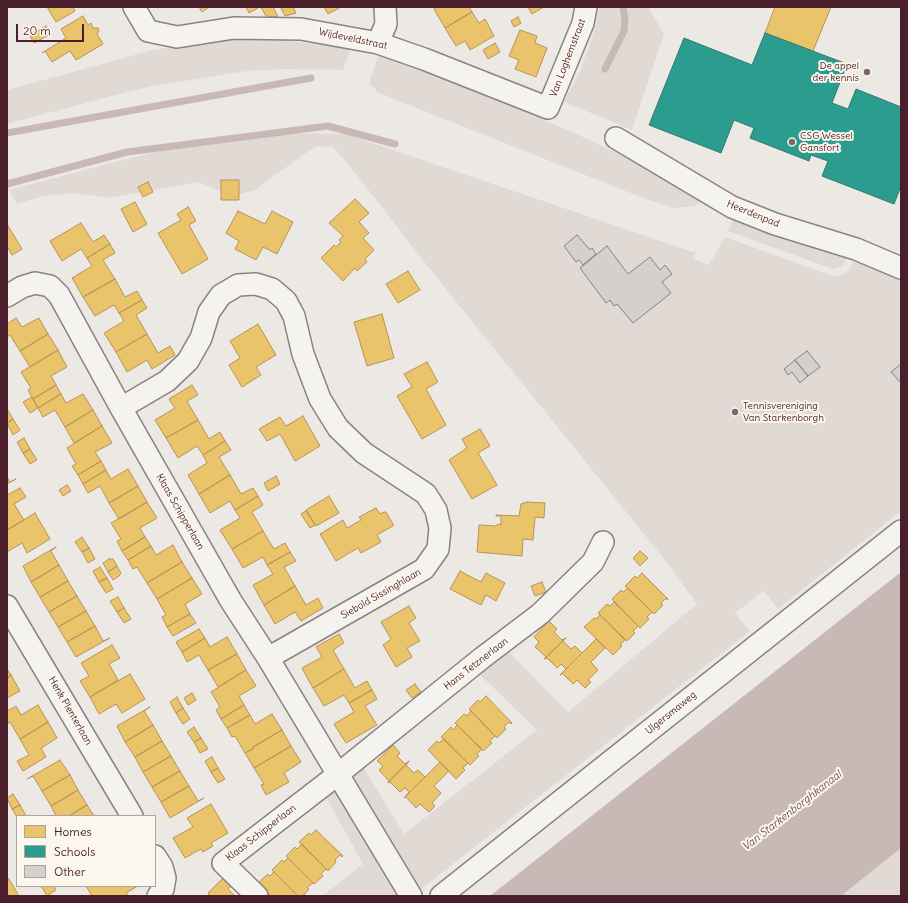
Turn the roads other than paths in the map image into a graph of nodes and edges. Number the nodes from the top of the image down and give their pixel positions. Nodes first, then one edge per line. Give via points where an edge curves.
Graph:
1 (134, 7) edge
2 (385, 7) edge
3 (586, 7) edge
4 (378, 43) junction
5 (548, 108) joint
6 (616, 138) dead end
7 (901, 268) edge
8 (7, 296) edge
9 (121, 408) junction
10 (901, 531) edge
11 (603, 542) dead end
12 (7, 606) edge
13 (268, 658) junction
14 (338, 774) junction
15 (131, 815) edge
16 (156, 858) edge
17 (158, 896) edge
18 (257, 896) edge
19 (411, 896) edge
20 (441, 896) edge

1 - 4 street, Wijdeveldstraat via 148,31 177,37 234,28 301,29
2 - 4 street via 386,24
3 - 5 street, Van Loghemstraat via 584,23
4 - 5 street, Wijdeveldstraat
6 - 7 street, Heerdenpad via 732,207 775,224 856,249
8 - 9 street, Klaas Schipperlaan via 35,283 50,286 59,295
9 - 13 street, Klaas Schipperlaan via 231,601
9 - 13 street, Siebold Sissinghlaan via 167,381 188,361 201,338 209,312 221,295 238,285 256,284 272,289 286,301 294,316 303,354 320,399 338,428 364,453 426,494 436,510 440,528 438,549 424,569
10 - 20 street, Ulgersmaweg
11 - 14 street, Hans Tetznerlaan via 593,562 540,614
12 - 15 street, Henk Plenterlaan
13 - 14 street, Klaas Schipperlaan
14 - 18 street, Klaas Schipperlaan via 223,863
14 - 19 street, Klaas Schipperlaan
16 - 17 street via 165,878

